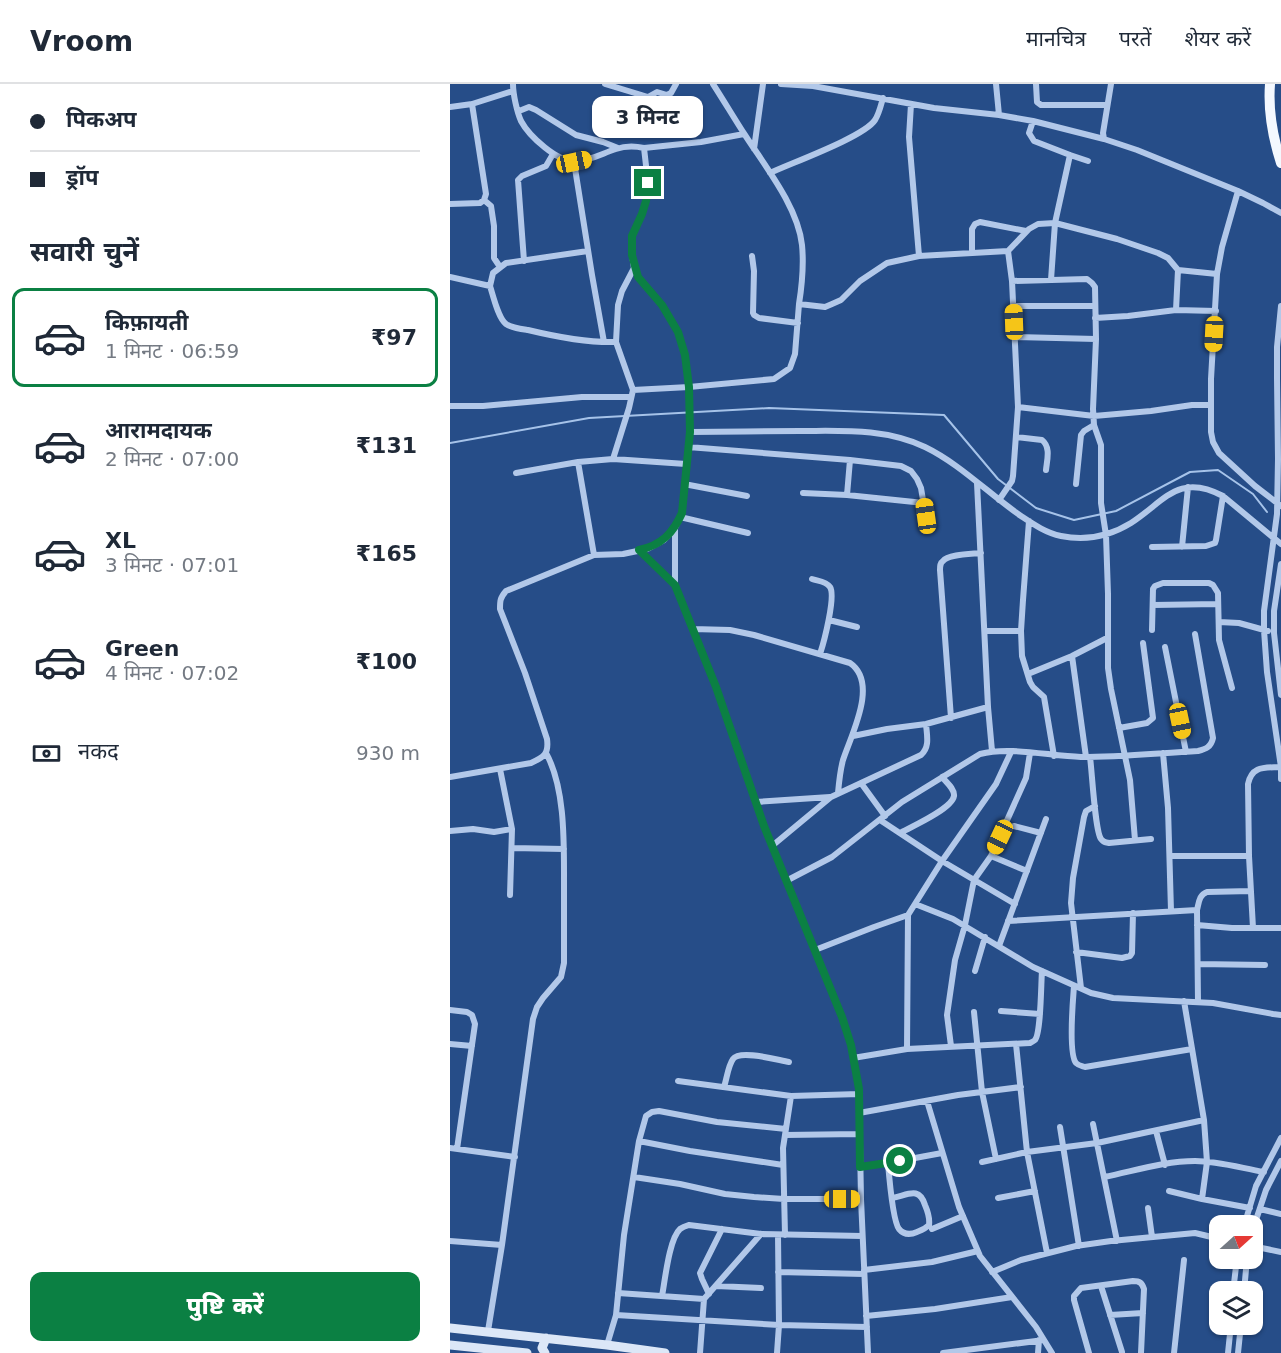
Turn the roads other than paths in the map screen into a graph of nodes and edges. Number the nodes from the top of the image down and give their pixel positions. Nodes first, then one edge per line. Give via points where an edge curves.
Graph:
1 (605, 84) edge
2 (676, 84) edge
3 (713, 84) edge
4 (763, 84) edge
5 (781, 84) edge
6 (996, 84) edge
7 (1036, 84) edge
8 (1111, 84) edge
9 (1270, 84) edge
10 (513, 88) edge
11 (883, 98) junction
12 (472, 104) junction
13 (911, 104) junction
14 (1107, 105) junction
15 (450, 107) edge
16 (519, 111) junction
17 (999, 115) junction
18 (1033, 122) junction
19 (744, 134) junction
20 (1104, 139) junction
21 (618, 148) junction
22 (644, 148) junction
23 (754, 149) junction
24 (553, 154) junction
25 (1070, 155) junction
26 (1088, 161) dead end
27 (574, 162) junction
28 (1281, 163) edge
29 (770, 173) junction
30 (1238, 190) junction
31 (484, 200) junction
32 (450, 204) edge
33 (1281, 213) edge
34 (1055, 223) junction
35 (1026, 231) junction
36 (588, 251) junction
37 (1008, 251) junction
38 (972, 253) junction
39 (752, 256) dead end
40 (919, 256) junction
41 (524, 261) junction
42 (500, 267) junction
43 (634, 268) junction
44 (1178, 270) junction
45 (1217, 274) junction
46 (450, 277) edge
47 (1012, 280) junction
48 (1051, 280) junction
49 (490, 285) junction
50 (799, 304) junction
51 (1013, 306) junction
52 (1095, 306) junction
53 (1281, 306) edge
54 (1176, 310) junction
55 (1216, 311) junction
56 (1095, 318) junction
57 (798, 323) junction
58 (1014, 337) junction
59 (1096, 339) junction
60 (604, 342) junction
61 (616, 342) junction
62 (1279, 378) edge
63 (689, 387) junction
64 (633, 390) junction
65 (632, 397) junction
66 (1211, 405) junction
67 (450, 406) edge
68 (1018, 407) junction
69 (1094, 416) junction
70 (1094, 425) junction
71 (690, 429) junction
72 (1016, 437) junction
73 (688, 447) junction
74 (613, 459) junction
75 (849, 460) junction
76 (578, 462) junction
77 (686, 464) junction
78 (1046, 470) dead end
79 (516, 473) dead end
80 (977, 483) junction
81 (684, 484) junction
82 (1076, 484) dead end
83 (1188, 487) junction
84 (802, 493) dead end
85 (847, 495) junction
86 (747, 496) dead end
87 (1223, 496) junction
88 (999, 500) junction
89 (924, 503) junction
90 (1279, 504) edge
91 (680, 517) junction
92 (1029, 520) junction
93 (675, 528) junction
94 (928, 530) dead end
95 (1105, 532) junction
96 (748, 533) dead end
97 (1275, 536) junction
98 (1281, 544) edge
99 (1152, 547) dead end
100 (1182, 547) junction
101 (639, 550) junction
102 (981, 553) junction
103 (594, 555) junction
104 (1281, 564) edge
105 (812, 579) dead end
106 (675, 585) junction
107 (1218, 604) junction
108 (1153, 606) junction
109 (829, 620) junction
110 (1219, 622) junction
111 (857, 627) dead end
112 (693, 629) junction
113 (1152, 630) dead end
114 (1264, 630) junction
115 (1022, 631) junction
116 (985, 632) junction
117 (1195, 633) dead end
118 (1274, 633) junction
119 (1107, 639) junction
120 (1143, 643) dead end
121 (1165, 647) dead end
122 (820, 654) junction
123 (1072, 656) junction
124 (1279, 670) edge
125 (1028, 674) junction
126 (1233, 688) dead end
127 (1281, 695) edge
128 (988, 707) junction
129 (951, 718) junction
130 (926, 724) junction
131 (1119, 728) junction
132 (853, 736) junction
133 (992, 751) junction
134 (1011, 752) junction
135 (1186, 752) junction
136 (546, 753) junction
137 (1030, 753) junction
138 (1163, 753) junction
139 (1124, 755) junction
140 (1054, 756) junction
141 (1088, 757) junction
142 (1281, 767) edge
143 (500, 768) junction
144 (450, 777) edge
145 (942, 777) junction
146 (1281, 779) edge
147 (861, 783) junction
148 (838, 793) junction
149 (831, 797) junction
150 (756, 802) junction
151 (1095, 806) junction
152 (882, 818) junction
153 (1046, 819) dead end
154 (1014, 826) dead end
155 (512, 829) junction
156 (450, 831) edge
157 (900, 833) junction
158 (1041, 833) junction
159 (1151, 839) dead end
160 (1135, 840) junction
161 (772, 846) junction
162 (512, 848) junction
163 (564, 849) junction
164 (991, 856) junction
165 (1170, 856) junction
166 (1250, 856) junction
167 (942, 861) junction
168 (1027, 871) junction
169 (974, 880) junction
170 (786, 881) junction
171 (1251, 891) junction
172 (510, 895) dead end
173 (915, 904) junction
174 (1015, 904) junction
175 (1197, 910) junction
176 (1171, 911) junction
177 (1132, 913) junction
178 (908, 915) junction
179 (1072, 917) junction
180 (1008, 921) junction
181 (965, 925) junction
182 (1197, 925) junction
183 (1253, 928) junction
184 (1281, 928) edge
185 (985, 937) junction
186 (999, 946) junction
187 (815, 950) junction
188 (1076, 952) junction
189 (1198, 964) junction
190 (1265, 965) dead end
191 (975, 971) dead end
192 (1042, 971) junction
193 (1077, 987) junction
194 (1184, 1001) junction
195 (1198, 1002) junction
196 (450, 1010) edge
197 (1000, 1011) dead end
198 (974, 1012) dead end
199 (1040, 1014) junction
200 (1281, 1015) edge
201 (450, 1044) edge
202 (1016, 1044) junction
203 (978, 1045) junction
204 (472, 1046) junction
205 (951, 1046) junction
206 (907, 1049) junction
207 (1192, 1049) junction
208 (853, 1058) junction
209 (789, 1062) dead end
210 (678, 1081) dead end
211 (724, 1087) junction
212 (1021, 1087) junction
213 (982, 1092) junction
214 (859, 1095) junction
215 (791, 1096) junction
216 (927, 1101) junction
217 (859, 1113) junction
218 (1204, 1120) junction
219 (1093, 1124) dead end
220 (1060, 1127) dead end
221 (1156, 1131) junction
222 (785, 1132) junction
223 (860, 1134) junction
224 (1281, 1138) edge
225 (639, 1141) junction
226 (1097, 1143) junction
227 (1063, 1146) junction
228 (453, 1148) edge
229 (1028, 1152) junction
230 (942, 1153) junction
231 (515, 1157) junction
232 (996, 1159) junction
233 (1281, 1161) edge
234 (982, 1162) dead end
235 (1207, 1162) junction
236 (888, 1163) junction
237 (783, 1165) junction
238 (1165, 1165) junction
239 (860, 1167) junction
240 (1264, 1172) junction
241 (1277, 1175) edge
242 (634, 1177) junction
243 (1104, 1177) junction
244 (1035, 1191) junction
245 (1169, 1191) dead end
246 (892, 1198) junction
247 (998, 1198) dead end
248 (784, 1199) junction
249 (861, 1199) junction
250 (1202, 1199) junction
251 (1148, 1208) dead end
252 (1250, 1208) junction
253 (1260, 1209) junction
254 (1281, 1214) edge
255 (1248, 1215) edge
256 (1258, 1215) edge
257 (963, 1216) junction
258 (932, 1228) dead end
259 (722, 1229) junction
260 (761, 1234) junction
261 (782, 1235) junction
262 (862, 1236) junction
263 (1209, 1236) edge
264 (1152, 1237) junction
265 (450, 1241) edge
266 (1117, 1241) junction
267 (502, 1245) junction
268 (1079, 1246) junction
269 (1263, 1248) edge
270 (978, 1251) junction
271 (1281, 1252) edge
272 (1047, 1253) junction
273 (1184, 1260) dead end
274 (778, 1272) junction
275 (864, 1272) junction
276 (992, 1272) junction
277 (716, 1286) junction
278 (1101, 1286) junction
279 (761, 1288) dead end
280 (618, 1293) junction
281 (662, 1296) junction
282 (707, 1296) junction
283 (1012, 1297) junction
284 (1143, 1313) junction
285 (616, 1315) junction
286 (1110, 1315) junction
287 (866, 1316) junction
288 (702, 1321) junction
289 (779, 1325) junction
290 (867, 1327) junction
291 (450, 1328) edge
292 (488, 1331) junction
293 (1229, 1335) edge
294 (1240, 1335) edge
295 (524, 1336) junction
296 (546, 1338) junction
297 (1042, 1340) junction
298 (450, 1345) edge
299 (607, 1345) junction
300 (522, 1352) edge
301 (528, 1353) edge
302 (545, 1353) edge
303 (664, 1353) edge
304 (700, 1353) edge
305 (777, 1353) edge
306 (868, 1353) edge
307 (943, 1353) edge
308 (1038, 1353) edge
309 (1052, 1353) edge
310 (1089, 1353) edge
311 (1122, 1353) edge
312 (1140, 1353) edge
313 (1174, 1353) edge
314 (1228, 1353) edge
315 (1239, 1353) edge

1 - 2 street via 648,97 657,92 667,95
3 - 19 street
4 - 23 street
5 - 11 street
6 - 17 street
7 - 14 street via 1037,102 1041,105
8 - 14 street
9 - 28 main road via 1272,124
10 - 12 street
10 - 16 street
11 - 13 street
11 - 29 street via 876,120 867,128
12 - 15 street
12 - 31 street
13 - 17 street
13 - 40 street via 909,137
14 - 20 street
16 - 21 street via 529,107 576,135
16 - 24 street via 521,121 532,135
17 - 18 street
18 - 20 street
18 - 25 street via 1029,133 1034,141
19 - 22 street
19 - 23 street
20 - 30 street
21 - 22 street
21 - 27 street
22 - 43 street via 648,183 646,201 632,236
23 - 29 street
24 - 27 street
24 - 41 street via 546,166 518,180
25 - 26 street
25 - 34 street
27 - 36 street
29 - 50 street via 799,228
30 - 33 street
30 - 45 street
31 - 32 street
31 - 42 street via 491,206 494,258
34 - 35 street via 1038,224
34 - 44 street via 1158,253
34 - 48 street
35 - 37 street
35 - 38 street via 975,224
36 - 41 street
36 - 60 street
37 - 38 street
37 - 47 street
38 - 40 street
39 - 57 street via 754,315
40 - 50 street via 887,263 841,300 825,307
41 - 42 street
42 - 49 street via 493,273
43 - 61 street via 618,304
43 - 63 street via 678,332
44 - 45 street
44 - 54 street
45 - 55 street
46 - 49 street
47 - 48 street
47 - 51 street
48 - 52 street via 1087,279 1095,287
49 - 60 street via 506,324 555,337
50 - 57 street
51 - 52 street
51 - 58 street
52 - 56 street
53 - 62 street
54 - 55 street
54 - 56 street
55 - 66 street
56 - 59 street
57 - 63 street via 790,368 774,379
58 - 59 street
58 - 68 street
59 - 69 street
60 - 61 street
61 - 64 street
62 - 90 street
63 - 64 street
63 - 71 street
64 - 65 street
65 - 67 street
65 - 74 street
66 - 69 street
66 - 90 street via 1211,432 1219,453
68 - 69 street
68 - 72 street
69 - 70 street
70 - 82 street via 1081,435
70 - 95 street via 1101,445
71 - 73 street
71 - 80 street via 886,434 925,447
72 - 78 street via 1045,442
72 - 88 street via 1012,481
73 - 75 street
73 - 77 street
74 - 76 street
74 - 77 street
75 - 85 street
75 - 89 street via 901,466 911,471
76 - 79 street
76 - 103 street
77 - 81 street
80 - 88 street
80 - 102 street
81 - 86 street
81 - 91 street
83 - 87 street via 1212,490
83 - 95 street via 1176,490 1133,522
83 - 100 street
84 - 85 street
85 - 89 street
87 - 97 street
87 - 100 street via 1215,543
88 - 92 street
89 - 94 street
90 - 97 street
91 - 93 street
91 - 96 street
92 - 95 street via 1060,536 1081,538
92 - 115 street
93 - 101 street via 664,540
93 - 106 street
95 - 119 street
97 - 98 street
97 - 114 street
99 - 100 street
101 - 103 street
101 - 106 street
102 - 116 street
102 - 129 street via 950,556 941,563
103 - 136 street via 506,591 500,601 547,739
104 - 118 street
105 - 109 street via 831,588
106 - 112 street
107 - 108 street
107 - 108 street via 1218,593 1209,583 1163,583 1155,585
107 - 110 street
108 - 113 street
109 - 111 street
109 - 122 street
110 - 114 street
110 - 126 street via 1219,640
112 - 122 street via 730,630
112 - 150 street
114 - 118 street
114 - 142 street
115 - 116 street
115 - 125 street via 1022,656
116 - 128 street
117 - 135 street via 1213,738 1208,748
118 - 124 street
119 - 123 street
119 - 131 street
120 - 131 street via 1153,718 1147,723
121 - 135 street
122 - 132 street via 850,663 860,674 861,707
123 - 125 street
123 - 141 street
124 - 127 street
125 - 140 street via 1033,687 1044,697
128 - 129 street
128 - 133 street
129 - 130 street
130 - 132 street
130 - 147 street via 926,751
131 - 139 street
132 - 148 street
133 - 134 street
133 - 145 street
134 - 137 street
134 - 167 street via 996,784
135 - 138 street
136 - 143 street via 531,763
136 - 163 street via 556,779
137 - 140 street
137 - 164 street via 1026,778
138 - 139 street
138 - 165 street
139 - 141 street
139 - 160 street
140 - 141 street
141 - 151 street
142 - 146 street
142 - 166 street via 1258,769 1250,777
143 - 144 street
143 - 155 street
145 - 152 street
145 - 157 street via 952,788 954,799 936,814
147 - 148 street
147 - 152 street
148 - 149 street
149 - 150 street
149 - 161 street
150 - 161 street
151 - 160 street via 1099,835 1104,842
151 - 179 street via 1084,817 1072,885
152 - 157 street
152 - 170 street via 832,857
153 - 158 street
154 - 158 street
155 - 156 street
155 - 162 street
157 - 167 street
158 - 168 street
159 - 160 street
161 - 170 street
162 - 163 street
162 - 172 street
163 - 231 street via 564,963 561,977 543,998 533,1019
164 - 168 street
164 - 169 street
165 - 166 street
165 - 176 street
166 - 171 street
167 - 169 street
167 - 173 street
168 - 174 street
169 - 174 street
169 - 181 street
170 - 187 street
171 - 175 street via 1207,892 1200,897
171 - 183 street
173 - 178 street
173 - 181 street
174 - 180 street
175 - 176 street
175 - 182 street
176 - 177 street
177 - 179 street
177 - 188 street via 1130,956
178 - 187 street
178 - 206 street
179 - 180 street
179 - 188 street
180 - 186 street
181 - 185 street
181 - 205 street via 947,1015
182 - 183 street
182 - 189 street
183 - 184 street
185 - 186 street
185 - 191 street
186 - 192 street
187 - 208 street via 842,1017
188 - 193 street
189 - 190 street
189 - 195 street
192 - 193 street
192 - 199 street
193 - 194 street via 1113,998
193 - 207 street via 1072,1036 1076,1063 1085,1067
194 - 195 street
194 - 207 street
195 - 200 street
196 - 204 street via 472,1015
197 - 199 street
198 - 203 street
199 - 202 street via 1035,1040
201 - 204 street
202 - 203 street
202 - 212 street
203 - 205 street
203 - 213 street
204 - 228 street
205 - 206 street
206 - 208 street
207 - 218 street
208 - 214 street
209 - 211 street via 738,1054 731,1062
210 - 211 street
211 - 215 street
212 - 213 street
212 - 229 street
213 - 216 street
213 - 232 street
214 - 215 street
214 - 217 street
215 - 222 street
216 - 217 street
216 - 230 street
217 - 223 street
218 - 221 street
218 - 235 street
219 - 226 street
220 - 227 street
221 - 226 street
221 - 238 street
222 - 223 street
222 - 225 street via 659,1111 646,1116
222 - 237 street
223 - 239 street
224 - 240 street
225 - 237 street
225 - 242 street
226 - 227 street
226 - 243 street
227 - 229 street
227 - 268 street
228 - 231 street
229 - 232 street
229 - 244 street
230 - 236 street
230 - 257 street
231 - 267 street
232 - 234 street
233 - 241 street
235 - 238 street
235 - 240 street
235 - 250 street
236 - 239 street
236 - 246 street
237 - 248 street
238 - 243 street
239 - 249 street
240 - 252 street
241 - 253 street via 1266,1190
242 - 248 street via 725,1194
242 - 280 street
243 - 266 street
244 - 247 street
244 - 272 street
245 - 250 street
246 - 246 street via 900,1231 915,1233 929,1225 920,1194
248 - 249 street
248 - 261 street
249 - 262 street
250 - 252 street
251 - 264 street
252 - 255 street
253 - 254 street
253 - 256 street
257 - 258 street
257 - 270 street
259 - 260 street
259 - 281 street via 689,1226 678,1230
259 - 282 street via 700,1273
260 - 261 street
260 - 277 street
261 - 262 street
261 - 274 street
262 - 275 street
263 - 264 street via 1195,1233
264 - 266 street
265 - 267 street
266 - 268 street
267 - 292 street
268 - 272 street
269 - 271 street
270 - 275 street
270 - 276 street
272 - 276 street
273 - 313 street
274 - 275 street
274 - 289 street
275 - 287 street
276 - 283 street
277 - 279 street
277 - 282 street
278 - 284 street via 1139,1281 1144,1289
278 - 286 street
278 - 310 street via 1081,1288 1074,1296
280 - 281 street
280 - 285 street
281 - 282 street
282 - 288 street
283 - 287 street
283 - 297 street
284 - 286 street
284 - 312 street
285 - 288 street
285 - 299 street
286 - 311 street
287 - 290 street
288 - 289 street
288 - 304 street
289 - 290 street
289 - 305 street
290 - 306 street
291 - 292 main road
292 - 295 main road
293 - 314 street
294 - 315 street
295 - 296 main road
295 - 300 main road
296 - 299 main road
296 - 302 main road via 542,1347
297 - 307 street
297 - 308 street
297 - 309 street
298 - 300 main road
299 - 303 main road
300 - 301 main road

